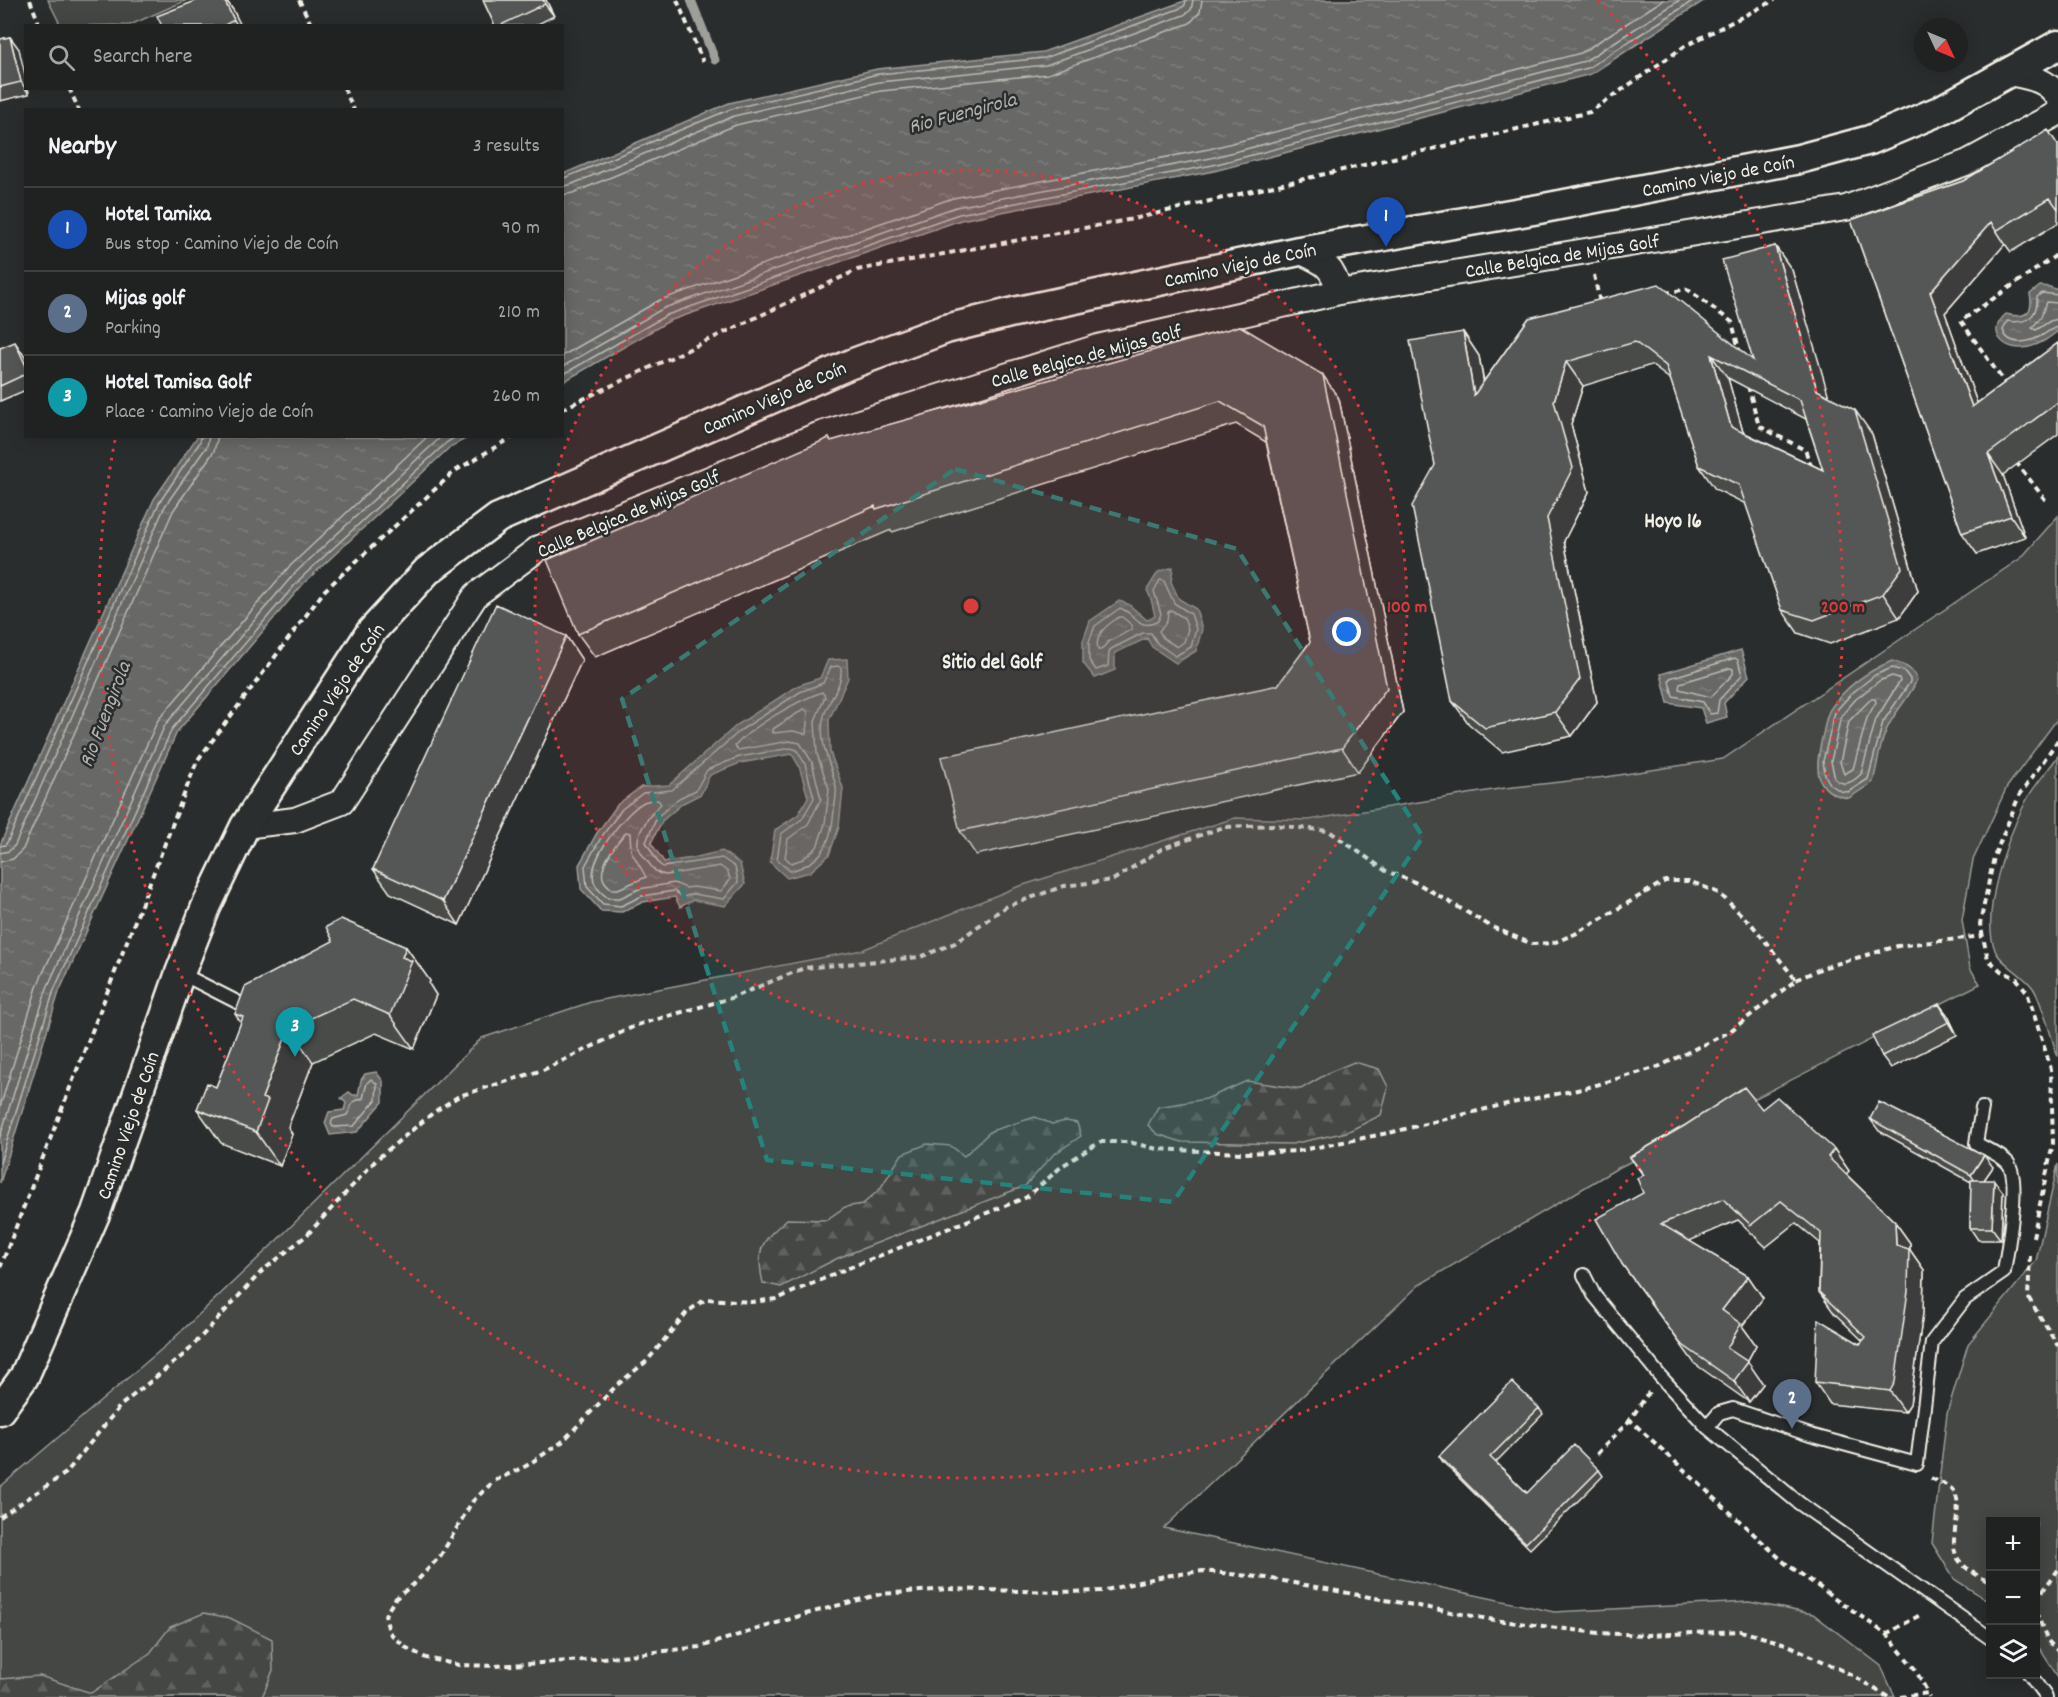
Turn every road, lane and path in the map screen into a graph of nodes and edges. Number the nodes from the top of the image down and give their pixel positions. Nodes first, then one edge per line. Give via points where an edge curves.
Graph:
1 (30, 0) edge
2 (299, 0) edge
3 (677, 0) edge
4 (1775, 0) edge
5 (39, 24) edge
6 (311, 24) edge
7 (2058, 45) edge
8 (2058, 53) edge
9 (703, 62) dead end
10 (2009, 73) junction
11 (70, 90) edge
12 (345, 90) edge
13 (2055, 92) edge
14 (78, 108) edge
15 (353, 108) edge
16 (2058, 113) edge
17 (1363, 239) junction
18 (1299, 251) junction
19 (1588, 251) junction
20 (2058, 254) edge
21 (1337, 284) junction
22 (1654, 296) edge
23 (1601, 307) edge
24 (1741, 357) edge
25 (1747, 380) edge
26 (2013, 394) edge
27 (564, 408) edge
28 (511, 438) edge
29 (2014, 457) edge
30 (1813, 472) edge
31 (2047, 502) dead end
32 (2058, 740) edge
33 (245, 826) junction
34 (1982, 936) junction
35 (180, 973) junction
36 (1796, 980) junction
37 (249, 1008) edge
38 (1982, 1108) dead end
39 (2032, 1240) dead end
40 (2030, 1251) dead end
41 (0, 1268) edge
42 (1584, 1275) dead end
43 (2058, 1346) edge
44 (1660, 1376) junction
45 (0, 1410) edge
46 (1630, 1420) junction
47 (1707, 1427) junction
48 (1597, 1454) dead end
49 (1929, 1477) dead end
50 (0, 1517) edge
51 (2058, 1570) edge
52 (1986, 1581) edge
53 (2040, 1595) edge
54 (1941, 1603) junction
55 (2040, 1622) edge
56 (1886, 1634) junction
57 (1986, 1635) edge
58 (2058, 1651) edge
59 (2033, 1679) edge
60 (1928, 1695) edge
61 (1888, 1697) edge
62 (1900, 1697) edge
63 (2046, 1697) edge

1 - 5 path
2 - 6 path
3 - 9 path
4 - 27 path via 1685,46 1590,112 1132,219 857,270
7 - 10 street, Camino Viejo de Coín
8 - 13 street via 2053,70
10 - 13 street via 2039,80
10 - 17 street, Camino Viejo de Coín via 1939,111 1870,140 1799,159
11 - 14 path
12 - 15 path
16 - 19 street, Calle Belgica de Mijas Golf via 1968,162 1846,208
17 - 18 street, Camino Viejo de Coín
17 - 21 street via 1344,256
18 - 21 street via 1320,261
18 - 33 street, Camino Viejo de Coín via 946,329 851,364 498,518 427,571 370,633
19 - 21 street, Calle Belgica de Mijas Golf
19 - 23 path
20 - 26 path via 1961,321
21 - 33 street, Calle Belgica de Mijas Golf via 1098,347 818,435 539,548 476,595 342,802 296,820
22 - 24 path via 1687,289 1732,322
25 - 30 path via 1759,426 1805,450
28 - 41 path via 454,471 325,590 197,761
29 - 31 path
32 - 34 path via 2019,796 1994,857 1980,924
33 - 35 street, Camino Viejo de Coín
34 - 36 path via 1898,946 1822,968
34 - 39 path via 1989,959 2016,978 2026,992 2051,1069 2053,1143
35 - 37 lane
35 - 45 street, Camino Viejo de Coín via 96,1212 24,1377
36 - 50 path via 1753,926 1719,893 1689,881 1665,881 1575,934 1552,943 1532,944 1492,927 1417,883 1386,871 1329,831 1274,825 1224,827 1163,848 1113,880 1064,886 1005,907 955,943 920,957 804,968 731,998 637,1024 543,1070 459,1096 376,1159 307,1235 261,1272 187,1352 120,1406 66,1473
36 - 61 path via 1729,1032 1658,1067 1582,1089 1298,1151 1243,1153 1100,1142 1062,1166 1027,1197 777,1299 706,1299 687,1312 647,1361 617,1385 562,1442 494,1481 472,1502 441,1556 395,1599 385,1615 389,1632 405,1647 426,1658 459,1665 496,1666 700,1647 881,1594 948,1588 1102,1591 1203,1571 1267,1578 1494,1620 1598,1633 1741,1631 1786,1644
38 - 47 lane via 1976,1143 2009,1163 2014,1178 2004,1272 1965,1299 1932,1342 1917,1464 1733,1409 1719,1413
40 - 43 path via 2028,1297
42 - 44 lane via 1594,1295
44 - 46 path
44 - 47 lane
46 - 48 path
46 - 56 path via 1785,1563
47 - 54 lane via 1798,1503
49 - 52 path via 1949,1486 1956,1494 1957,1557 1967,1569
51 - 53 path
54 - 56 path
54 - 57 lane
55 - 58 path via 2048,1641
56 - 60 path via 1915,1669
59 - 63 lane
60 - 62 path

